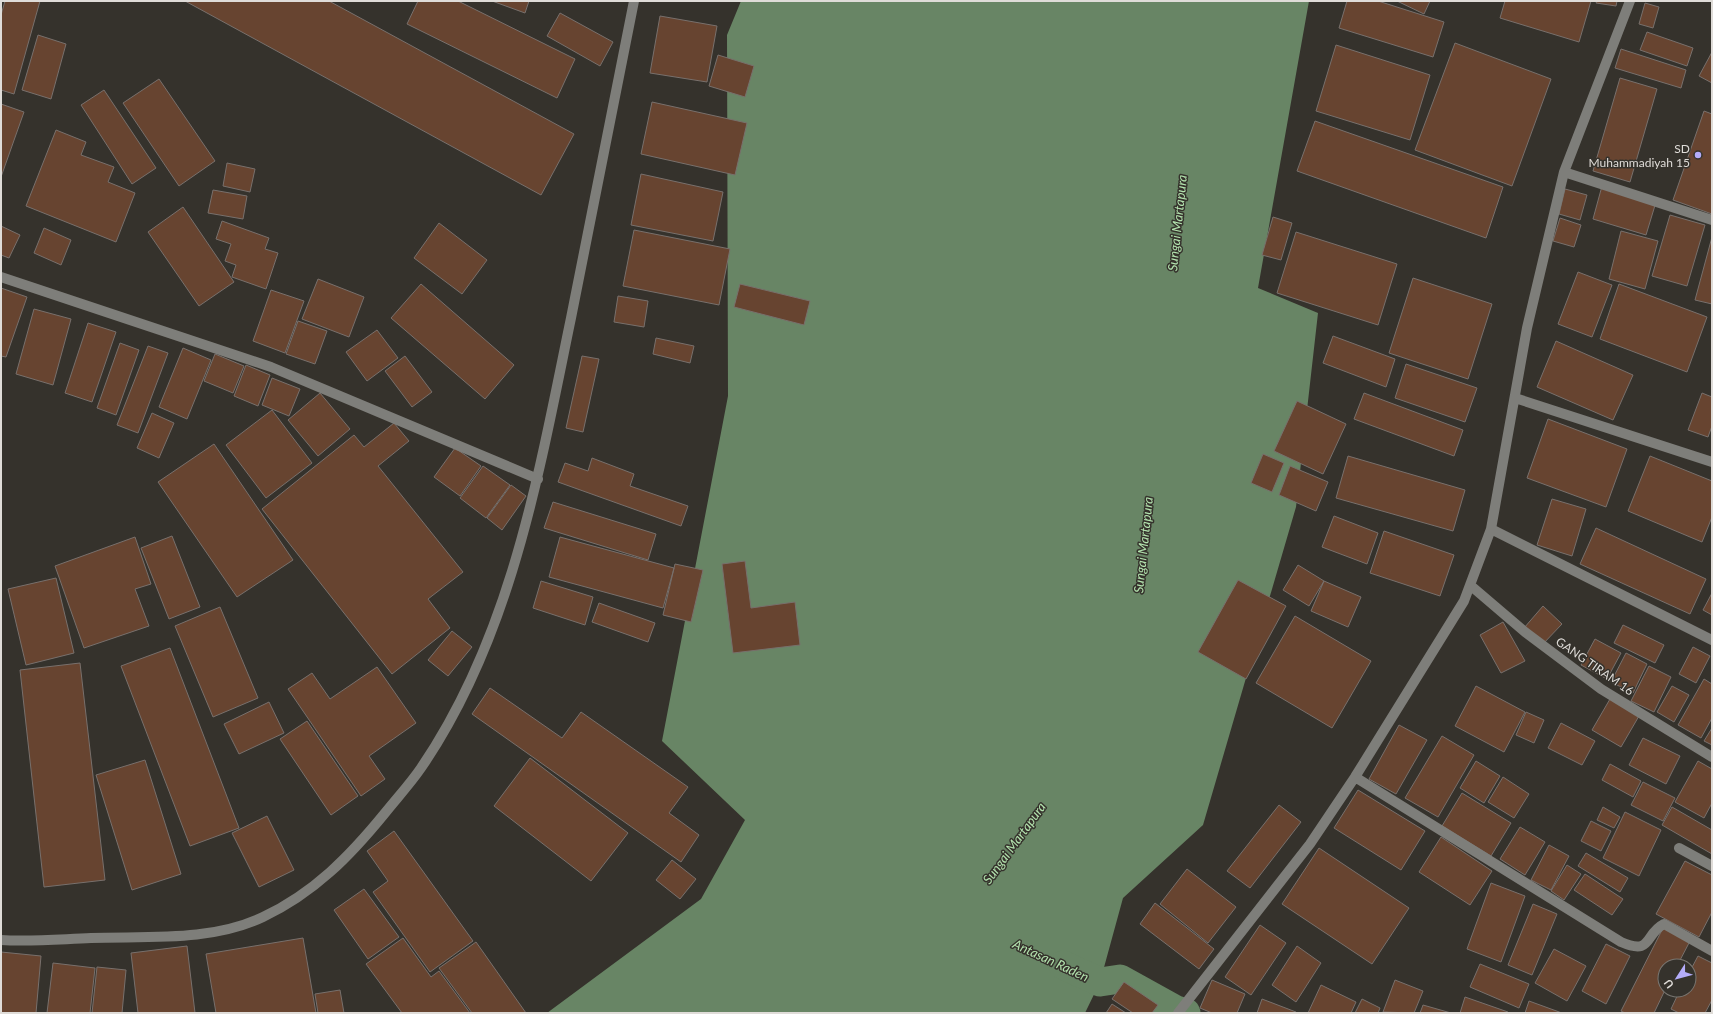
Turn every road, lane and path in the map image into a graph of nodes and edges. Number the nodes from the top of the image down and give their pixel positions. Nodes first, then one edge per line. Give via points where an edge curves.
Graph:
1 (634, 1) edge
2 (1630, 1) edge
3 (1564, 172) junction
4 (1712, 220) edge
5 (1, 277) edge
6 (1515, 398) junction
7 (1712, 462) edge
8 (538, 479) junction
9 (1491, 529) junction
10 (1470, 585) junction
11 (1712, 640) edge
12 (1712, 757) edge
13 (1355, 777) junction
14 (1680, 848) dead end
15 (1712, 866) edge
16 (1, 940) edge
17 (1712, 951) edge
18 (1178, 1013) edge

1 - 8 street
2 - 3 street
3 - 4 street
3 - 6 street via 1527,328
5 - 8 street via 272,367
6 - 7 street
6 - 9 street
8 - 16 street via 513,570 484,647 455,711 420,769 355,850 324,878 298,898 261,918 222,931 160,937
9 - 10 street
9 - 11 street
10 - 12 street, GANG TIRAM 16 via 1525,632 1601,689
10 - 13 street via 1464,601
13 - 17 street via 1621,942 1638,947 1651,940 1656,929 1664,924
13 - 18 street via 1310,844
14 - 15 street

